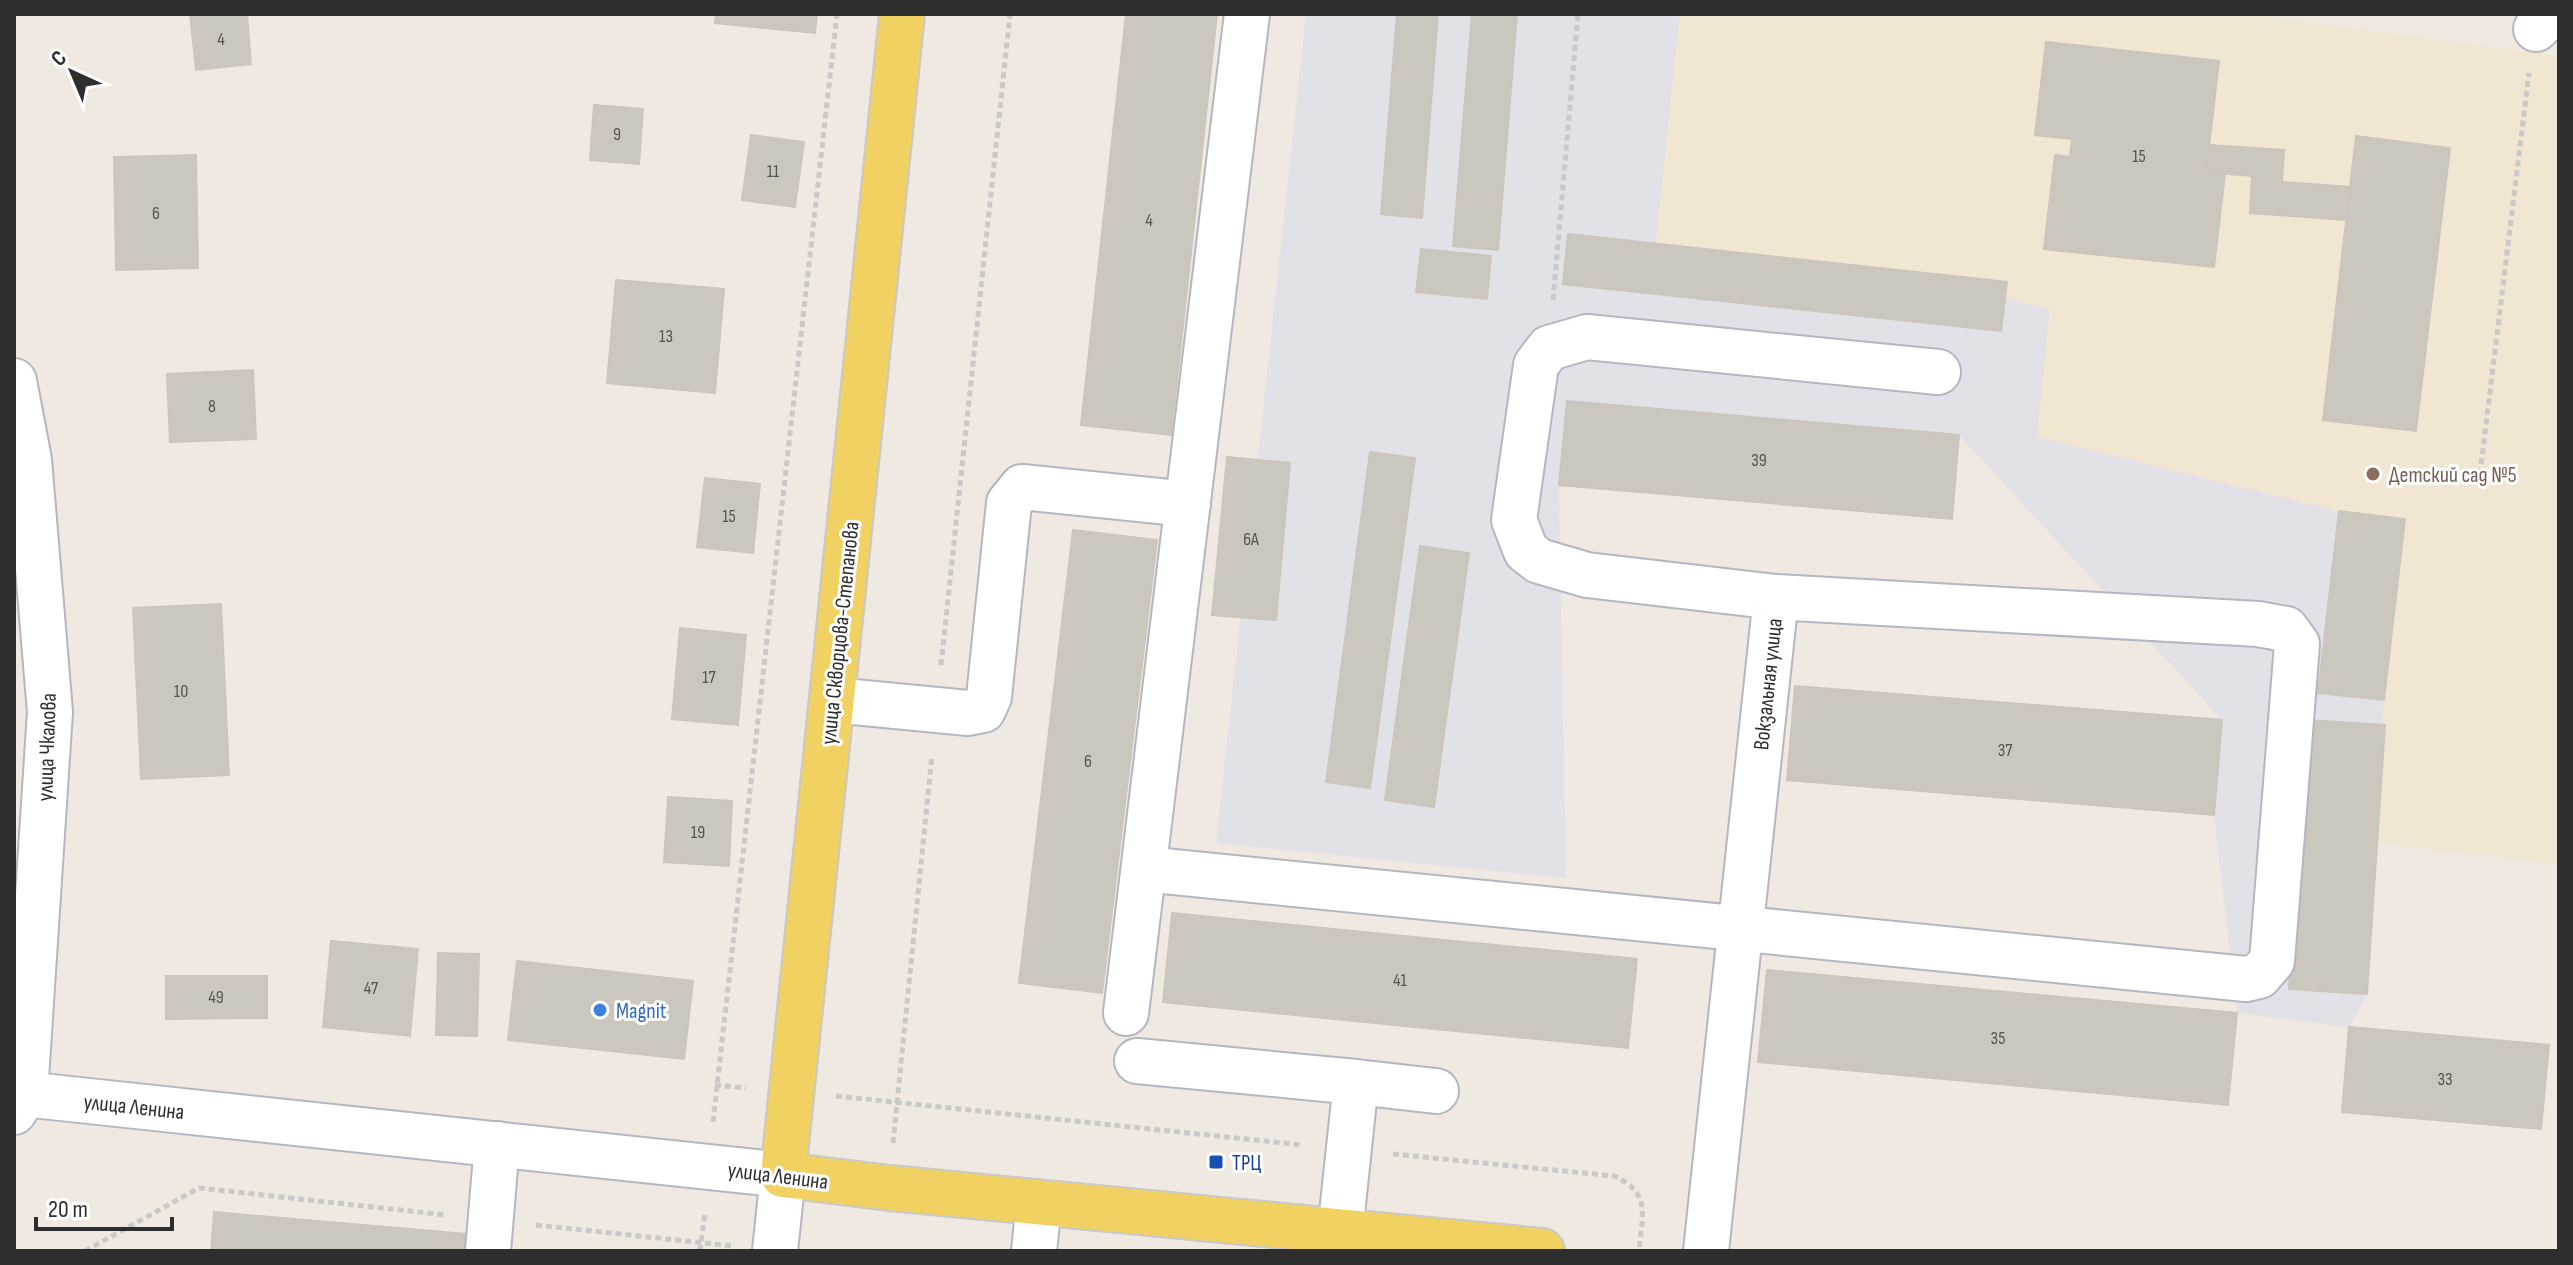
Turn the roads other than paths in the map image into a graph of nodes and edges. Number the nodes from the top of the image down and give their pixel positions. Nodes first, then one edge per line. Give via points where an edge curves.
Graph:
1 (902, 14) edge
2 (1247, 14) edge
3 (1938, 372) dead end
4 (14, 381) edge
5 (1188, 504) junction
6 (23, 512) edge
7 (1776, 597) junction
8 (833, 700) junction
9 (1144, 869) junction
10 (1741, 929) junction
11 (1126, 1013) dead end
12 (1137, 1061) dead end
13 (1356, 1082) junction
14 (1436, 1091) dead end
15 (18, 1100) edge
16 (497, 1144) junction
17 (783, 1175) junction
18 (1039, 1203) junction
19 (1340, 1232) junction
20 (489, 1236) edge
21 (775, 1251) edge
22 (1034, 1251) edge
23 (1542, 1251) edge
24 (1706, 1251) edge

1 - 8 main road, улица Скворцова-Степанова
2 - 5 street
3 - 7 street via 1587,337 1549,348 1536,365 1514,520 1526,551 1539,561 1587,575
4 - 6 street, улица Чкалова via 29,460
5 - 8 street via 1022,487 1009,503 989,697 983,710
5 - 9 street
6 - 15 street, улица Чкалова via 50,712
7 - 10 street, Вокзальная улица
7 - 10 street, Вокзальная улица via 2286,629 2297,644 2272,961 2259,976 2246,979
8 - 17 main road, улица Скворцова-Степанова
9 - 10 street
9 - 11 street
10 - 24 street, Вокзальная улица
12 - 13 street
13 - 14 street
13 - 19 street
15 - 16 street, улица Ленина
16 - 17 street, улица Ленина
16 - 20 street
17 - 18 main road, улица Ленина
17 - 21 street, улица Скворцова-Степанова
18 - 19 main road, улица Ленина
18 - 22 street
19 - 23 main road, улица Ленина

